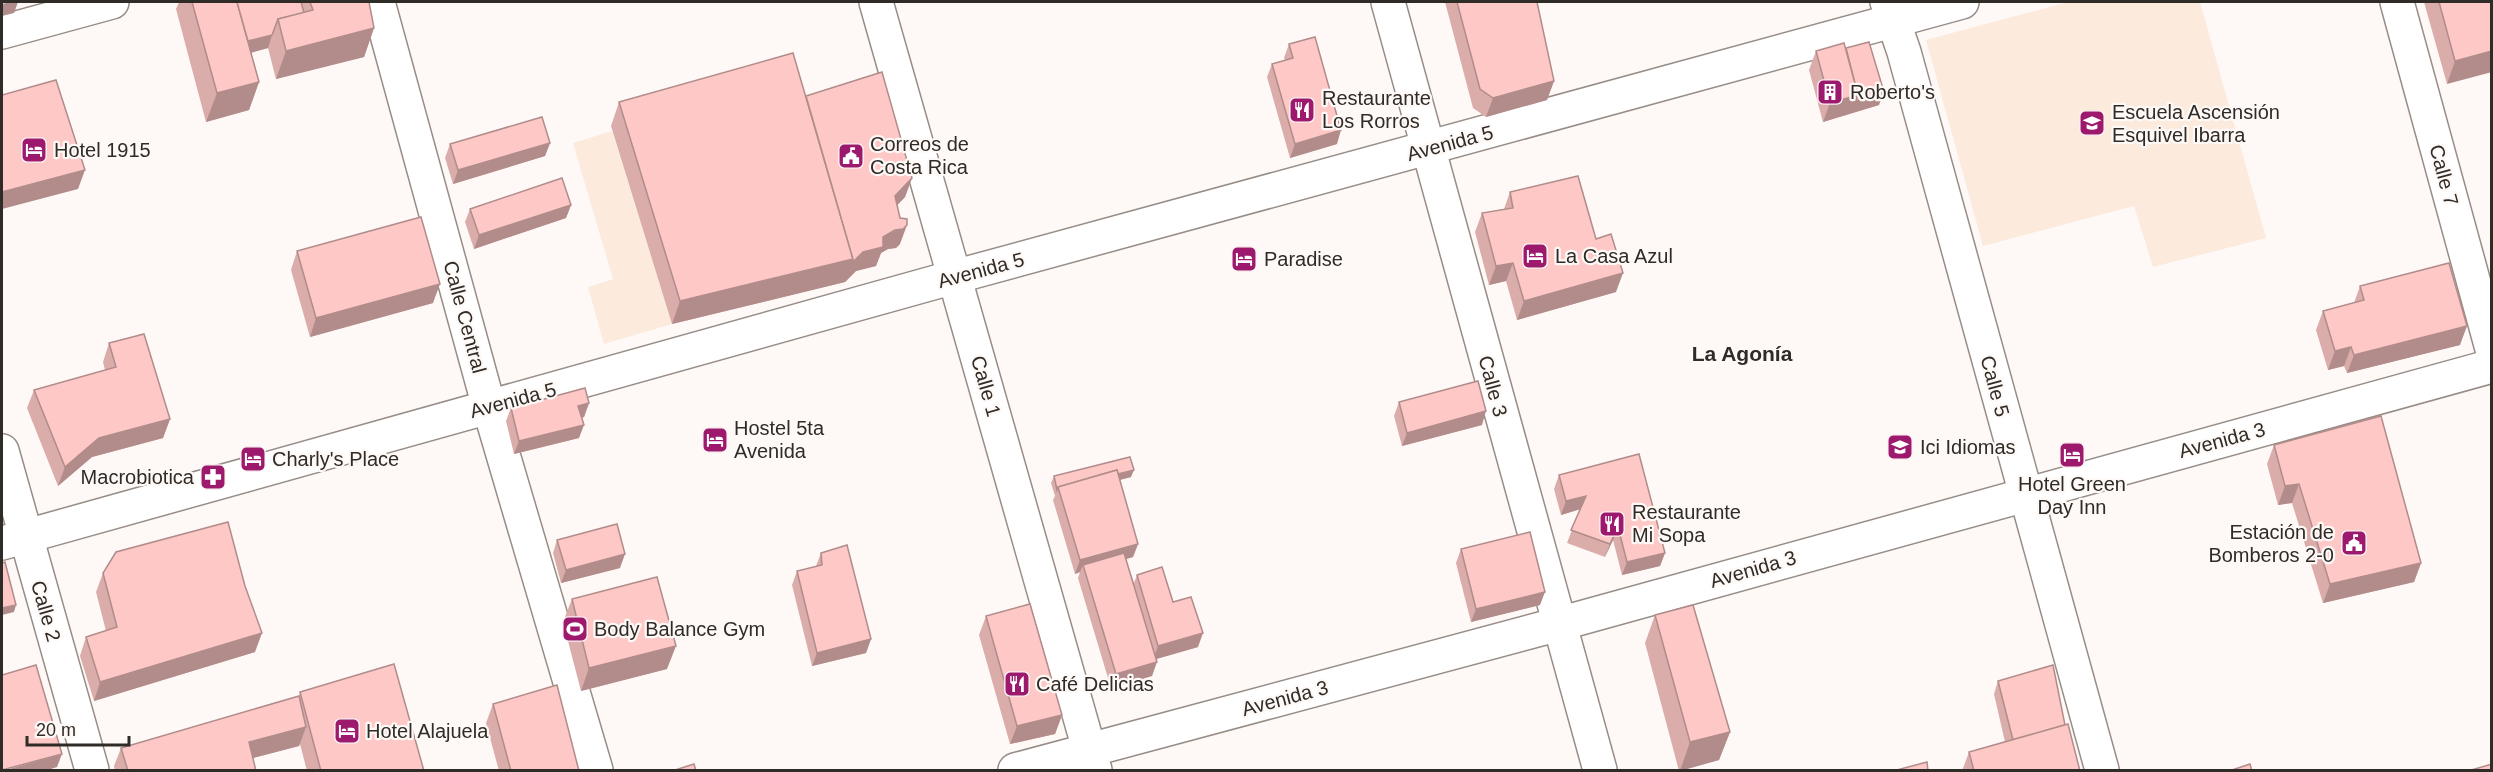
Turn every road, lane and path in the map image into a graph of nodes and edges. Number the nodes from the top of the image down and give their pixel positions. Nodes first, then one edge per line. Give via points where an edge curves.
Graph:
1 (112, 2) edge
2 (378, 2) edge
3 (876, 2) edge
4 (1388, 2) edge
5 (1962, 2) edge
6 (2397, 2) edge
7 (1891, 11) edge
8 (2, 32) edge
9 (1428, 149) junction
10 (954, 278) junction
11 (2492, 349) edge
12 (2492, 366) edge
13 (489, 407) junction
14 (2, 451) edge
15 (2025, 494) junction
16 (13, 540) edge
17 (1559, 624) junction
18 (1092, 761) edge
19 (92, 771) edge
20 (596, 771) edge
21 (1015, 771) edge
22 (1600, 771) edge
23 (2102, 771) edge

1 - 8 street
2 - 13 street, Calle Central
3 - 10 street, Calle 1
4 - 9 street, Calle 3
5 - 7 street, Avenida 5
6 - 11 street, Calle 7
7 - 9 street, Avenida 5
7 - 15 street, Calle 5
9 - 10 street, Avenida 5
9 - 17 street, Calle 3
10 - 13 street, Avenida 5
10 - 18 street, Calle 1
12 - 15 street, Avenida 3
13 - 16 street, Avenida 5
13 - 20 street, Calle Central
14 - 16 street, Calle 2
15 - 17 street, Avenida 3
15 - 23 street, Calle 5
16 - 19 street, Calle 2
17 - 18 street, Avenida 3
17 - 22 street, Calle 3
18 - 21 street, Avenida 3

